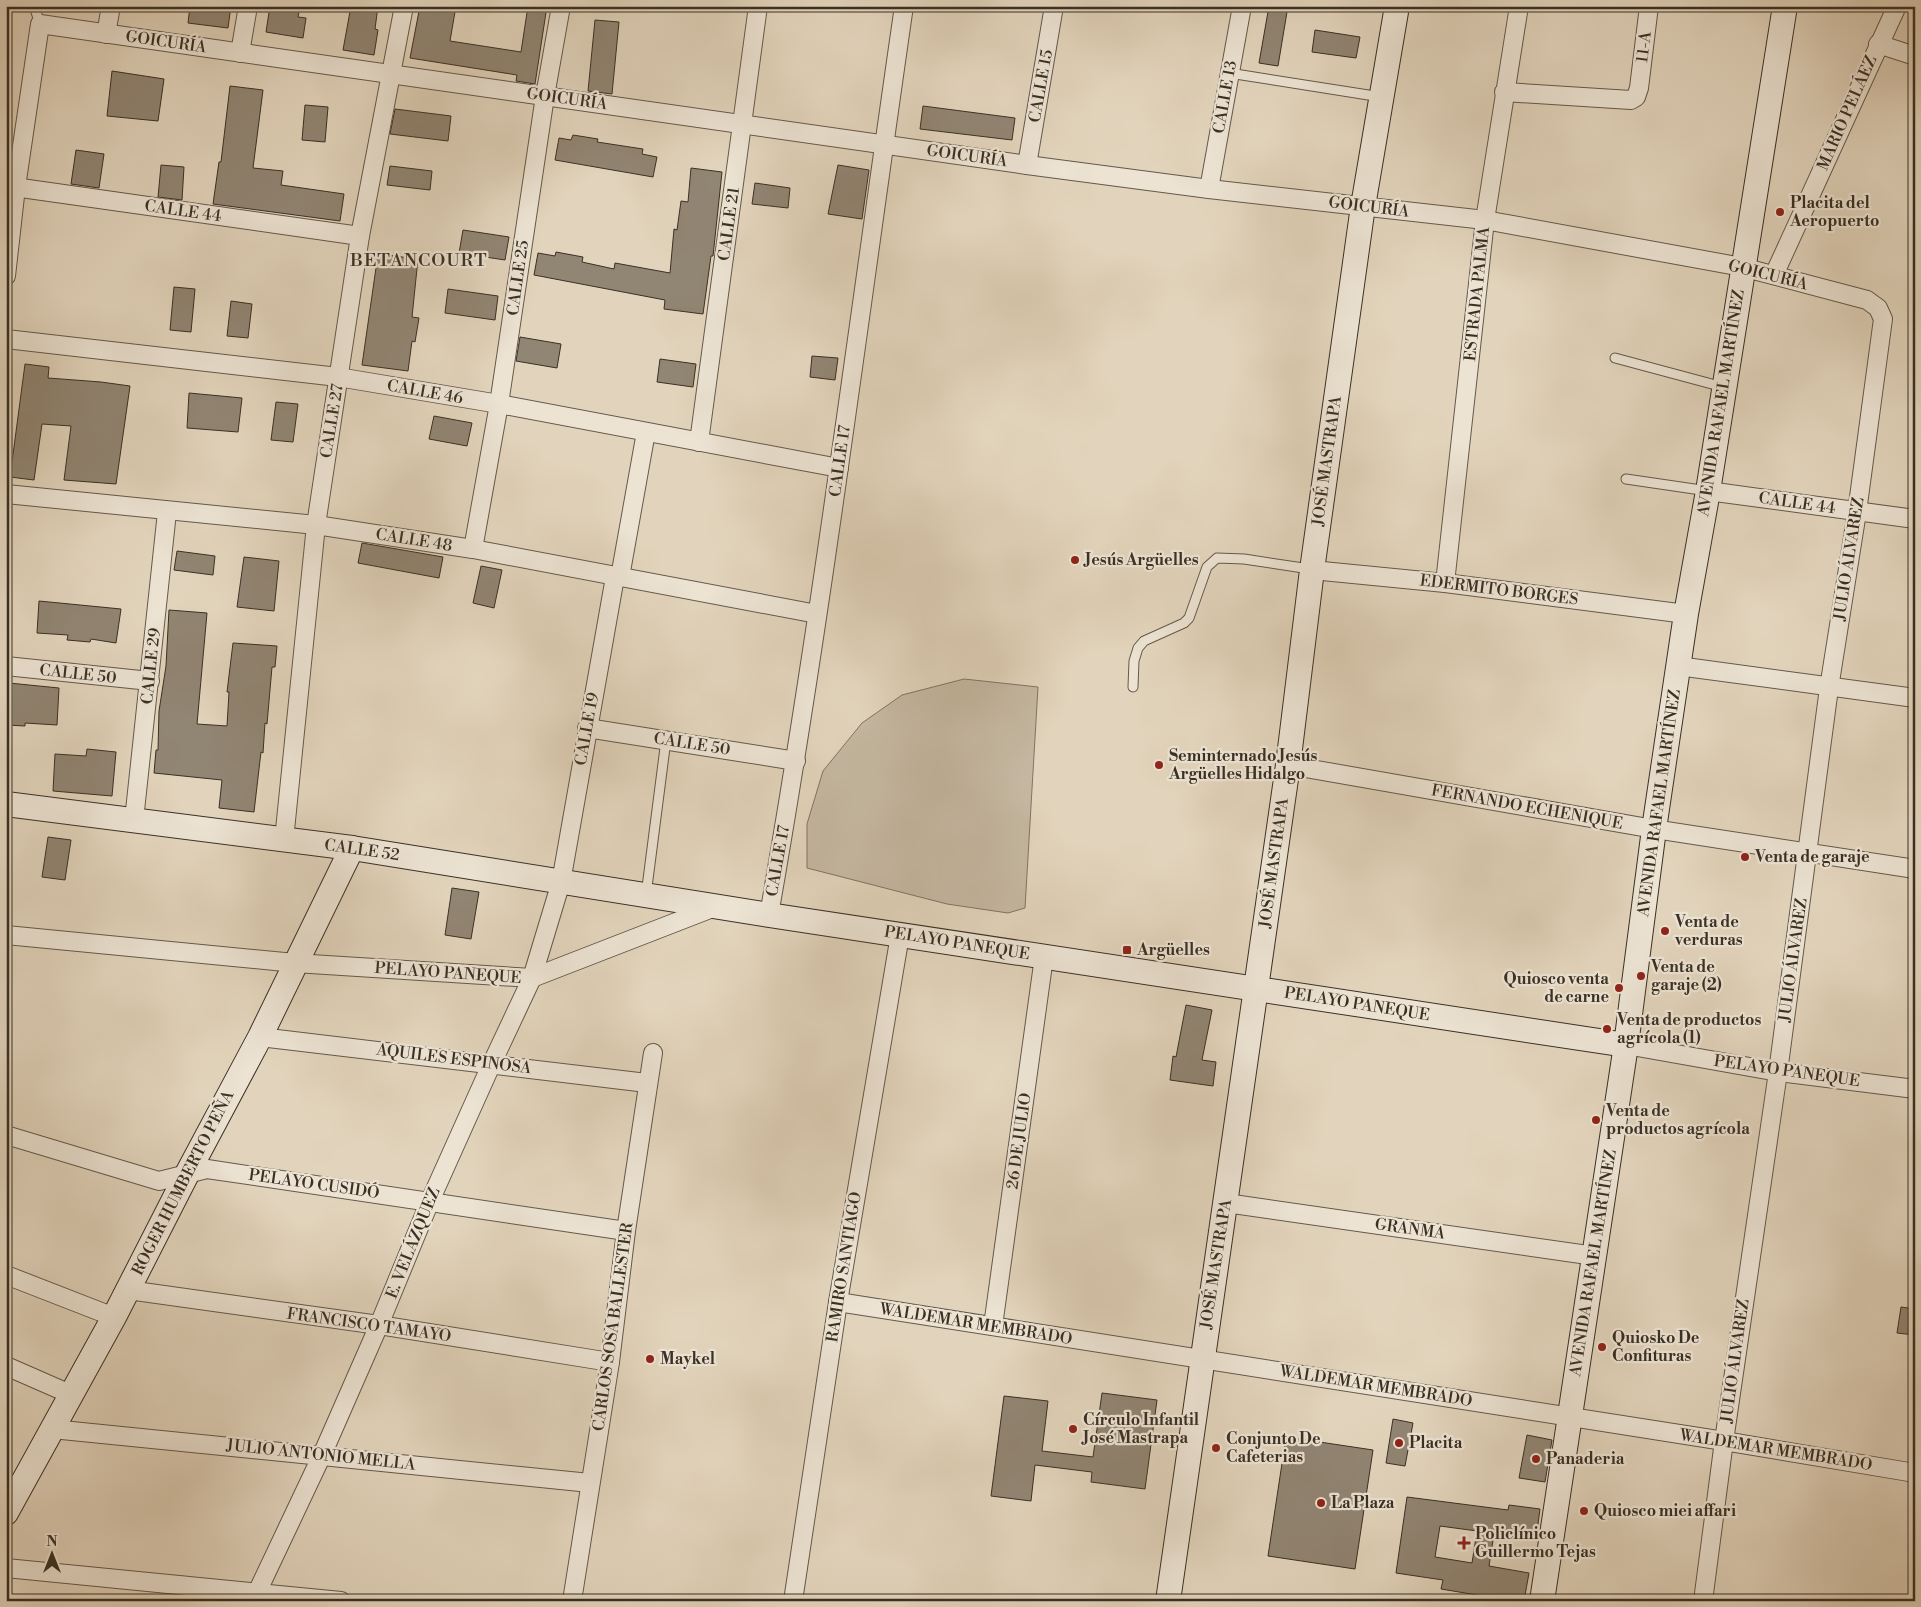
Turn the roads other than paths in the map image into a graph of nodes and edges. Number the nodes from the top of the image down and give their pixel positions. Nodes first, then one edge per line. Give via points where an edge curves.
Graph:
1 (34, 6) edge
2 (111, 6) edge
3 (248, 6) edge
4 (404, 6) edge
5 (562, 6) edge
6 (758, 6) edge
7 (904, 6) edge
8 (1054, 6) edge
9 (1242, 6) edge
10 (1397, 6) edge
11 (1519, 6) edge
12 (1649, 6) edge
13 (1785, 6) edge
14 (1897, 6) edge
15 (40, 24) junction
16 (106, 34) junction
17 (1878, 44) junction
18 (240, 53) junction
19 (1915, 56) edge
20 (1229, 73) junction
21 (392, 75) junction
22 (1504, 92) junction
23 (545, 96) junction
24 (1381, 97) junction
25 (742, 124) junction
26 (884, 144) junction
27 (1027, 165) junction
28 (11, 186) edge
29 (1209, 188) junction
30 (1363, 206) junction
31 (1485, 220) junction
32 (360, 236) junction
33 (1742, 267) junction
34 (1774, 275) junction
35 (6, 276) edge
36 (1883, 319) joint
37 (6, 339) edge
38 (1615, 358) dead end
39 (338, 377) junction
40 (1724, 387) junction
41 (499, 404) junction
42 (646, 432) junction
43 (699, 442) junction
44 (839, 468) junction
45 (1626, 479) dead end
46 (1708, 491) junction
47 (6, 494) edge
48 (167, 512) junction
49 (1856, 512) junction
50 (1915, 520) edge
51 (316, 525) junction
52 (472, 549) junction
53 (1312, 570) junction
54 (617, 577) junction
55 (1445, 583) junction
56 (818, 614) junction
57 (1686, 614) junction
58 (6, 666) edge
59 (1678, 666) junction
60 (150, 681) junction
61 (1133, 687) dead end
62 (1829, 688) junction
63 (1915, 698) edge
64 (588, 728) junction
65 (666, 740) junction
66 (796, 761) junction
67 (1288, 765) junction
68 (6, 804) edge
69 (134, 820) junction
70 (1654, 829) junction
71 (284, 840) junction
72 (352, 848) junction
73 (1808, 852) junction
74 (1915, 869) edge
75 (561, 882) junction
76 (646, 896) junction
77 (715, 906) junction
78 (769, 915) junction
79 (6, 935) edge
80 (900, 935) junction
81 (1044, 957) junction
82 (295, 963) junction
83 (532, 978) junction
84 (1255, 989) junction
85 (260, 1037) junction
86 (1626, 1045) junction
87 (653, 1054) dead end
88 (492, 1063) junction
89 (1778, 1072) junction
90 (647, 1082) junction
91 (1915, 1089) edge
92 (6, 1135) edge
93 (186, 1174) junction
94 (430, 1201) junction
95 (1226, 1203) junction
96 (626, 1231) junction
97 (1595, 1256) junction
98 (6, 1275) edge
99 (128, 1290) junction
100 (838, 1302) junction
101 (114, 1317) junction
102 (379, 1326) junction
103 (993, 1326) junction
104 (1202, 1359) junction
105 (610, 1362) junction
106 (6, 1366) edge
107 (70, 1394) junction
108 (1569, 1416) junction
109 (52, 1429) junction
110 (1724, 1440) junction
111 (322, 1455) junction
112 (1915, 1473) edge
113 (590, 1483) junction
114 (6, 1513) edge
115 (6, 1568) edge
116 (255, 1596) edge
117 (341, 1601) edge
118 (572, 1601) edge
119 (793, 1601) edge
120 (1168, 1601) edge
121 (1542, 1601) edge
122 (1703, 1601) edge

1 - 15 lane
2 - 16 street
3 - 18 street
4 - 21 street, CALLE 27
5 - 23 street, CALLE 25
6 - 25 street, CALLE 21
7 - 26 street, CALLE 17
8 - 27 street, CALLE 15
9 - 20 street, CALLE 13
10 - 24 street, JOSÉ MASTRAPA
11 - 22 street, ESTRADA PALMA
12 - 22 street, 11-A via 1639,88 1631,100
13 - 33 street, AVENIDA RAFAEL MARTÍNEZ
14 - 17 street, MARIO PELÁEZ
15 - 16 street, GOICURÍA
15 - 28 street
16 - 18 street, GOICURÍA
17 - 19 street
17 - 34 street, MARIO PELÁEZ
18 - 21 street, GOICURÍA
20 - 24 lane
20 - 29 street, CALLE 13
21 - 23 street, GOICURÍA
21 - 32 street, CALLE 27
22 - 31 street, ESTRADA PALMA
23 - 25 street, GOICURÍA
23 - 41 street, CALLE 25
24 - 30 street, JOSÉ MASTRAPA
25 - 26 street, GOICURÍA
25 - 43 street, CALLE 21
26 - 27 street, GOICURÍA
26 - 44 street, CALLE 17
27 - 29 street, GOICURÍA
28 - 32 street, CALLE 44
28 - 35 street
29 - 30 street, GOICURÍA
30 - 31 street, GOICURÍA
30 - 53 street, JOSÉ MASTRAPA
31 - 33 street, GOICURÍA
31 - 55 street, ESTRADA PALMA
32 - 39 street, CALLE 27
33 - 34 street, GOICURÍA
33 - 40 street, AVENIDA RAFAEL MARTÍNEZ
34 - 36 street, GOICURÍA via 1867,300 1878,308
36 - 49 street, JULIO ÁLVAREZ
37 - 39 street, CALLE 46
38 - 40 lane
39 - 41 street, CALLE 46
39 - 51 street, CALLE 27
40 - 46 street, AVENIDA RAFAEL MARTÍNEZ
41 - 42 street, CALLE 46
41 - 52 street, CALLE 25
42 - 43 street, CALLE 46
42 - 54 street, CALLE 19
43 - 44 street, CALLE 46
44 - 56 street, CALLE 17
45 - 46 lane
46 - 49 street, CALLE 44
46 - 57 street, AVENIDA RAFAEL MARTÍNEZ
47 - 48 street, CALLE 48
48 - 51 street, CALLE 48
48 - 60 street, CALLE 29
49 - 50 street, CALLE 44
49 - 62 street, JULIO ÁLVAREZ
51 - 52 street, CALLE 48
51 - 71 street, CALLE 27
52 - 54 street, CALLE 48
53 - 55 street, EDERMITO BORGES
53 - 61 lane via 1217,558 1207,567 1189,618 1144,641 1138,648
53 - 67 street, JOSÉ MASTRAPA
54 - 56 street, CALLE 48
54 - 64 street, CALLE 19
55 - 57 street, EDERMITO BORGES
56 - 66 street, CALLE 17
57 - 59 street, AVENIDA RAFAEL MARTÍNEZ
58 - 60 street, CALLE 50
59 - 62 street
59 - 70 street, AVENIDA RAFAEL MARTÍNEZ
60 - 69 street, CALLE 29
62 - 63 street
62 - 73 street, JULIO ÁLVAREZ
64 - 65 street, CALLE 50
64 - 75 street, CALLE 19
65 - 66 street, CALLE 50
65 - 76 lane
66 - 78 street, CALLE 17
67 - 70 street, FERNANDO ECHENIQUE
67 - 84 street, JOSÉ MASTRAPA
68 - 69 street, CALLE 52
69 - 71 street, CALLE 52
70 - 73 street, FERNANDO ECHENIQUE
70 - 86 street, AVENIDA RAFAEL MARTÍNEZ
71 - 72 street, CALLE 52
72 - 75 street, CALLE 52
72 - 82 street, ROGER HUMBERTO PEÑA
73 - 74 street, FERNANDO ECHENIQUE
73 - 89 street, JULIO ÁLVAREZ
75 - 76 street, CALLE 52
75 - 83 street, E. VELÁZQUEZ
76 - 77 street, CALLE 52
77 - 78 street, PELAYO PANEQUE
77 - 83 street, PELAYO PANEQUE
78 - 80 street, PELAYO PANEQUE
79 - 82 street, PELAYO PANEQUE
80 - 81 street, PELAYO PANEQUE
80 - 100 street, RAMIRO SANTIAGO
81 - 84 street, PELAYO PANEQUE
81 - 103 street, 26 DE JULIO
82 - 83 street, PELAYO PANEQUE
82 - 85 street, ROGER HUMBERTO PEÑA
83 - 88 street, E. VELÁZQUEZ
84 - 86 street, PELAYO PANEQUE
84 - 95 street, JOSÉ MASTRAPA
85 - 88 street, AQUILES ESPINOSA
85 - 93 street, ROGER HUMBERTO PEÑA
86 - 89 street, PELAYO PANEQUE
86 - 97 street, AVENIDA RAFAEL MARTÍNEZ
87 - 90 street, CARLOS SOSA BALLESTER
88 - 90 street, AQUILES ESPINOSA
88 - 94 street, E. VELÁZQUEZ
89 - 91 street, PELAYO PANEQUE
89 - 110 street, JULIO ÁLVAREZ
90 - 96 street, CARLOS SOSA BALLESTER
92 - 93 street, PELAYO CUSIDÓ via 159,1181
93 - 94 street, PELAYO CUSIDÓ via 208,1169
93 - 99 street, ROGER HUMBERTO PEÑA
94 - 96 street, PELAYO CUSIDÓ
94 - 102 street, E. VELÁZQUEZ
95 - 97 street, GRANMA
95 - 104 street, JOSÉ MASTRAPA
96 - 105 street, CARLOS SOSA BALLESTER
97 - 108 street, AVENIDA RAFAEL MARTÍNEZ
98 - 101 street
99 - 101 street, ROGER HUMBERTO PEÑA
99 - 102 street, FRANCISCO TAMAYO
100 - 103 street, WALDEMAR MEMBRADO
100 - 119 street, RAMIRO SANTIAGO
101 - 107 street, ROGER HUMBERTO PEÑA
102 - 105 street, FRANCISCO TAMAYO
102 - 111 street, E. VELÁZQUEZ
103 - 104 street, WALDEMAR MEMBRADO
104 - 108 street, WALDEMAR MEMBRADO
104 - 120 street, JOSÉ MASTRAPA
105 - 113 street, CARLOS SOSA BALLESTER
106 - 107 street
107 - 109 street, ROGER HUMBERTO PEÑA
108 - 110 street, WALDEMAR MEMBRADO
108 - 121 street, AVENIDA RAFAEL MARTÍNEZ
109 - 111 street, JULIO ANTONIO MELLA
109 - 114 street, ROGER HUMBERTO PEÑA
110 - 112 street, WALDEMAR MEMBRADO
110 - 122 street, JULIO ÁLVAREZ
111 - 113 street, JULIO ANTONIO MELLA
111 - 116 street, E. VELÁZQUEZ
113 - 118 street, CARLOS SOSA BALLESTER
115 - 116 street
116 - 117 street

